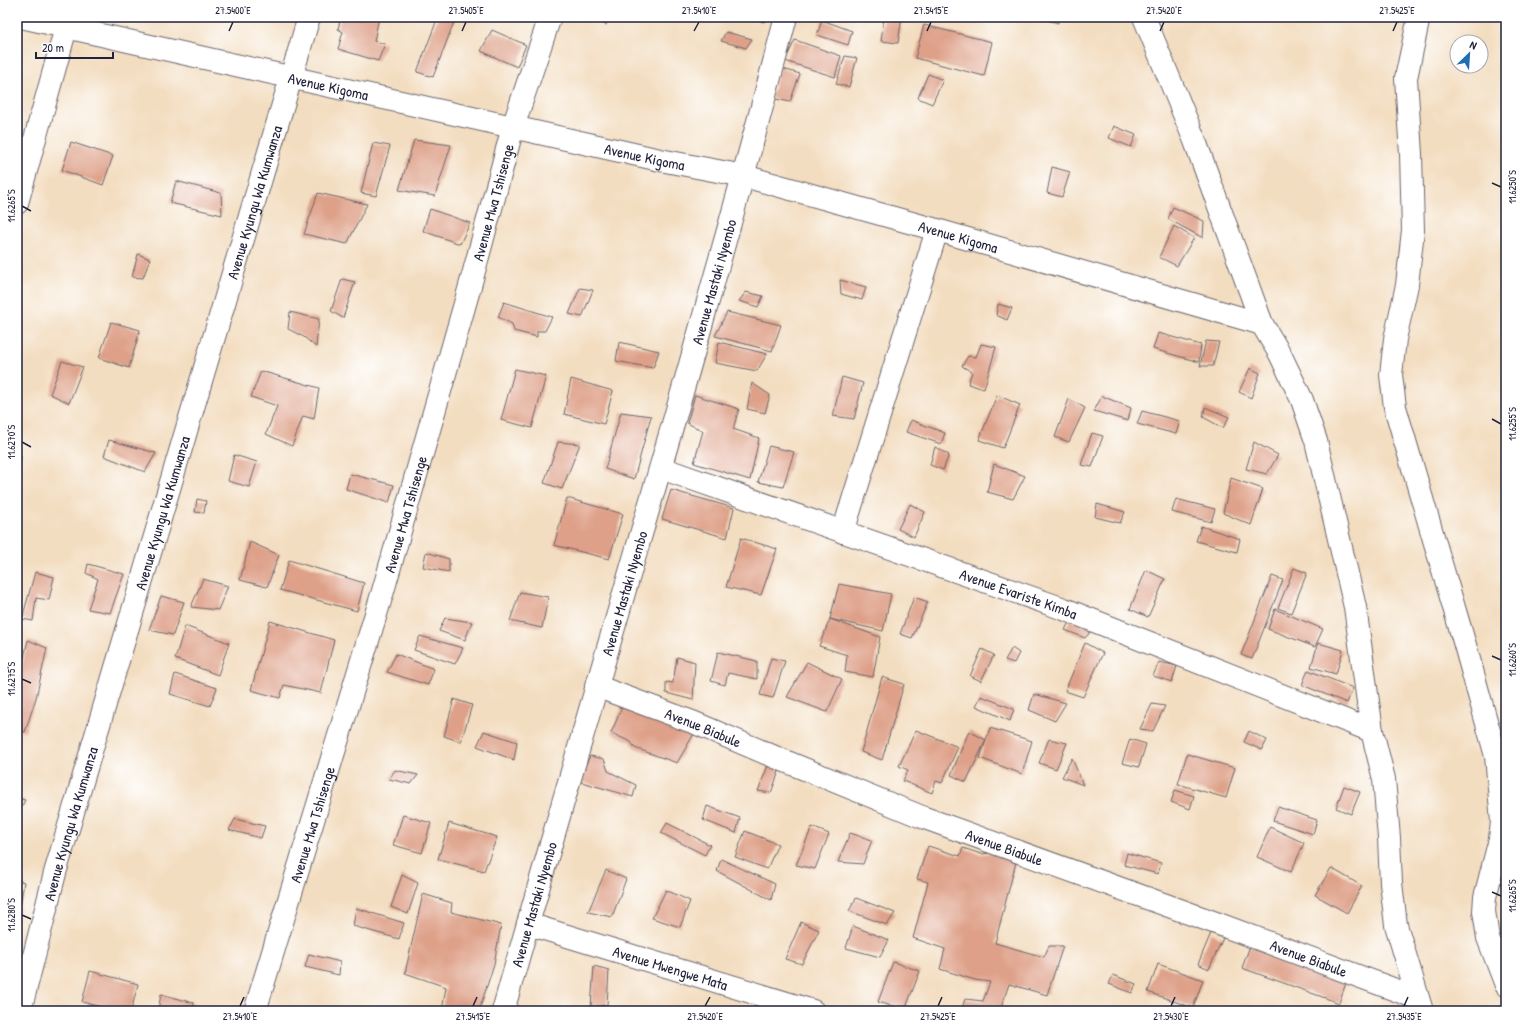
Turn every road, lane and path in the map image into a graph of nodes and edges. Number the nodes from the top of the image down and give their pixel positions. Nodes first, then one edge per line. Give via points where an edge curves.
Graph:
1 (21, 17) edge
2 (309, 17) edge
3 (550, 17) edge
4 (786, 17) edge
5 (1144, 17) edge
6 (1419, 17) edge
7 (67, 22) edge
8 (291, 78) junction
9 (512, 127) junction
10 (744, 176) junction
11 (17, 204) edge
12 (937, 230) junction
13 (1262, 324) junction
14 (660, 468) junction
15 (843, 532) junction
16 (596, 686) junction
17 (1372, 730) junction
18 (528, 924) junction
19 (1506, 985) edge
20 (1420, 1004) edge
21 (20, 1011) edge
22 (255, 1011) edge
23 (503, 1011) edge
24 (814, 1011) edge

1 - 7 street, Avenue Kigoma
2 - 8 street, Avenue Kyungu Wa Kumwanza
3 - 9 street, Avenue Mwa Tshisenge
4 - 10 street, Avenue Mastaki Nyembo
5 - 13 street via 1195,141
6 - 19 street via 1406,78 1412,154 1413,230 1407,284 1395,339 1391,375 1395,407 1496,756 1502,821 1484,911 1488,938
7 - 8 street, Avenue Kigoma
7 - 11 street
8 - 9 street, Avenue Kigoma
8 - 21 street, Avenue Kyungu Wa Kumwanza via 55,873
9 - 10 street, Avenue Kigoma
9 - 22 street, Avenue Mwa Tshisenge via 470,286 383,591
10 - 12 street, Avenue Kigoma
10 - 14 street, Avenue Mastaki Nyembo
12 - 13 street, Avenue Kigoma
12 - 15 street
13 - 17 street via 1302,400 1316,441 1355,607
14 - 15 street, Avenue Evariste Kimba
14 - 16 street, Avenue Mastaki Nyembo
15 - 17 street, Avenue Evariste Kimba via 1064,609
16 - 18 street, Avenue Mastaki Nyembo
16 - 20 street, Avenue Biabule via 695,723 922,817 1216,923
17 - 20 street via 1384,779 1396,925
18 - 23 street, Avenue Mastaki Nyembo
18 - 24 street, Avenue Mwengwe Mata

